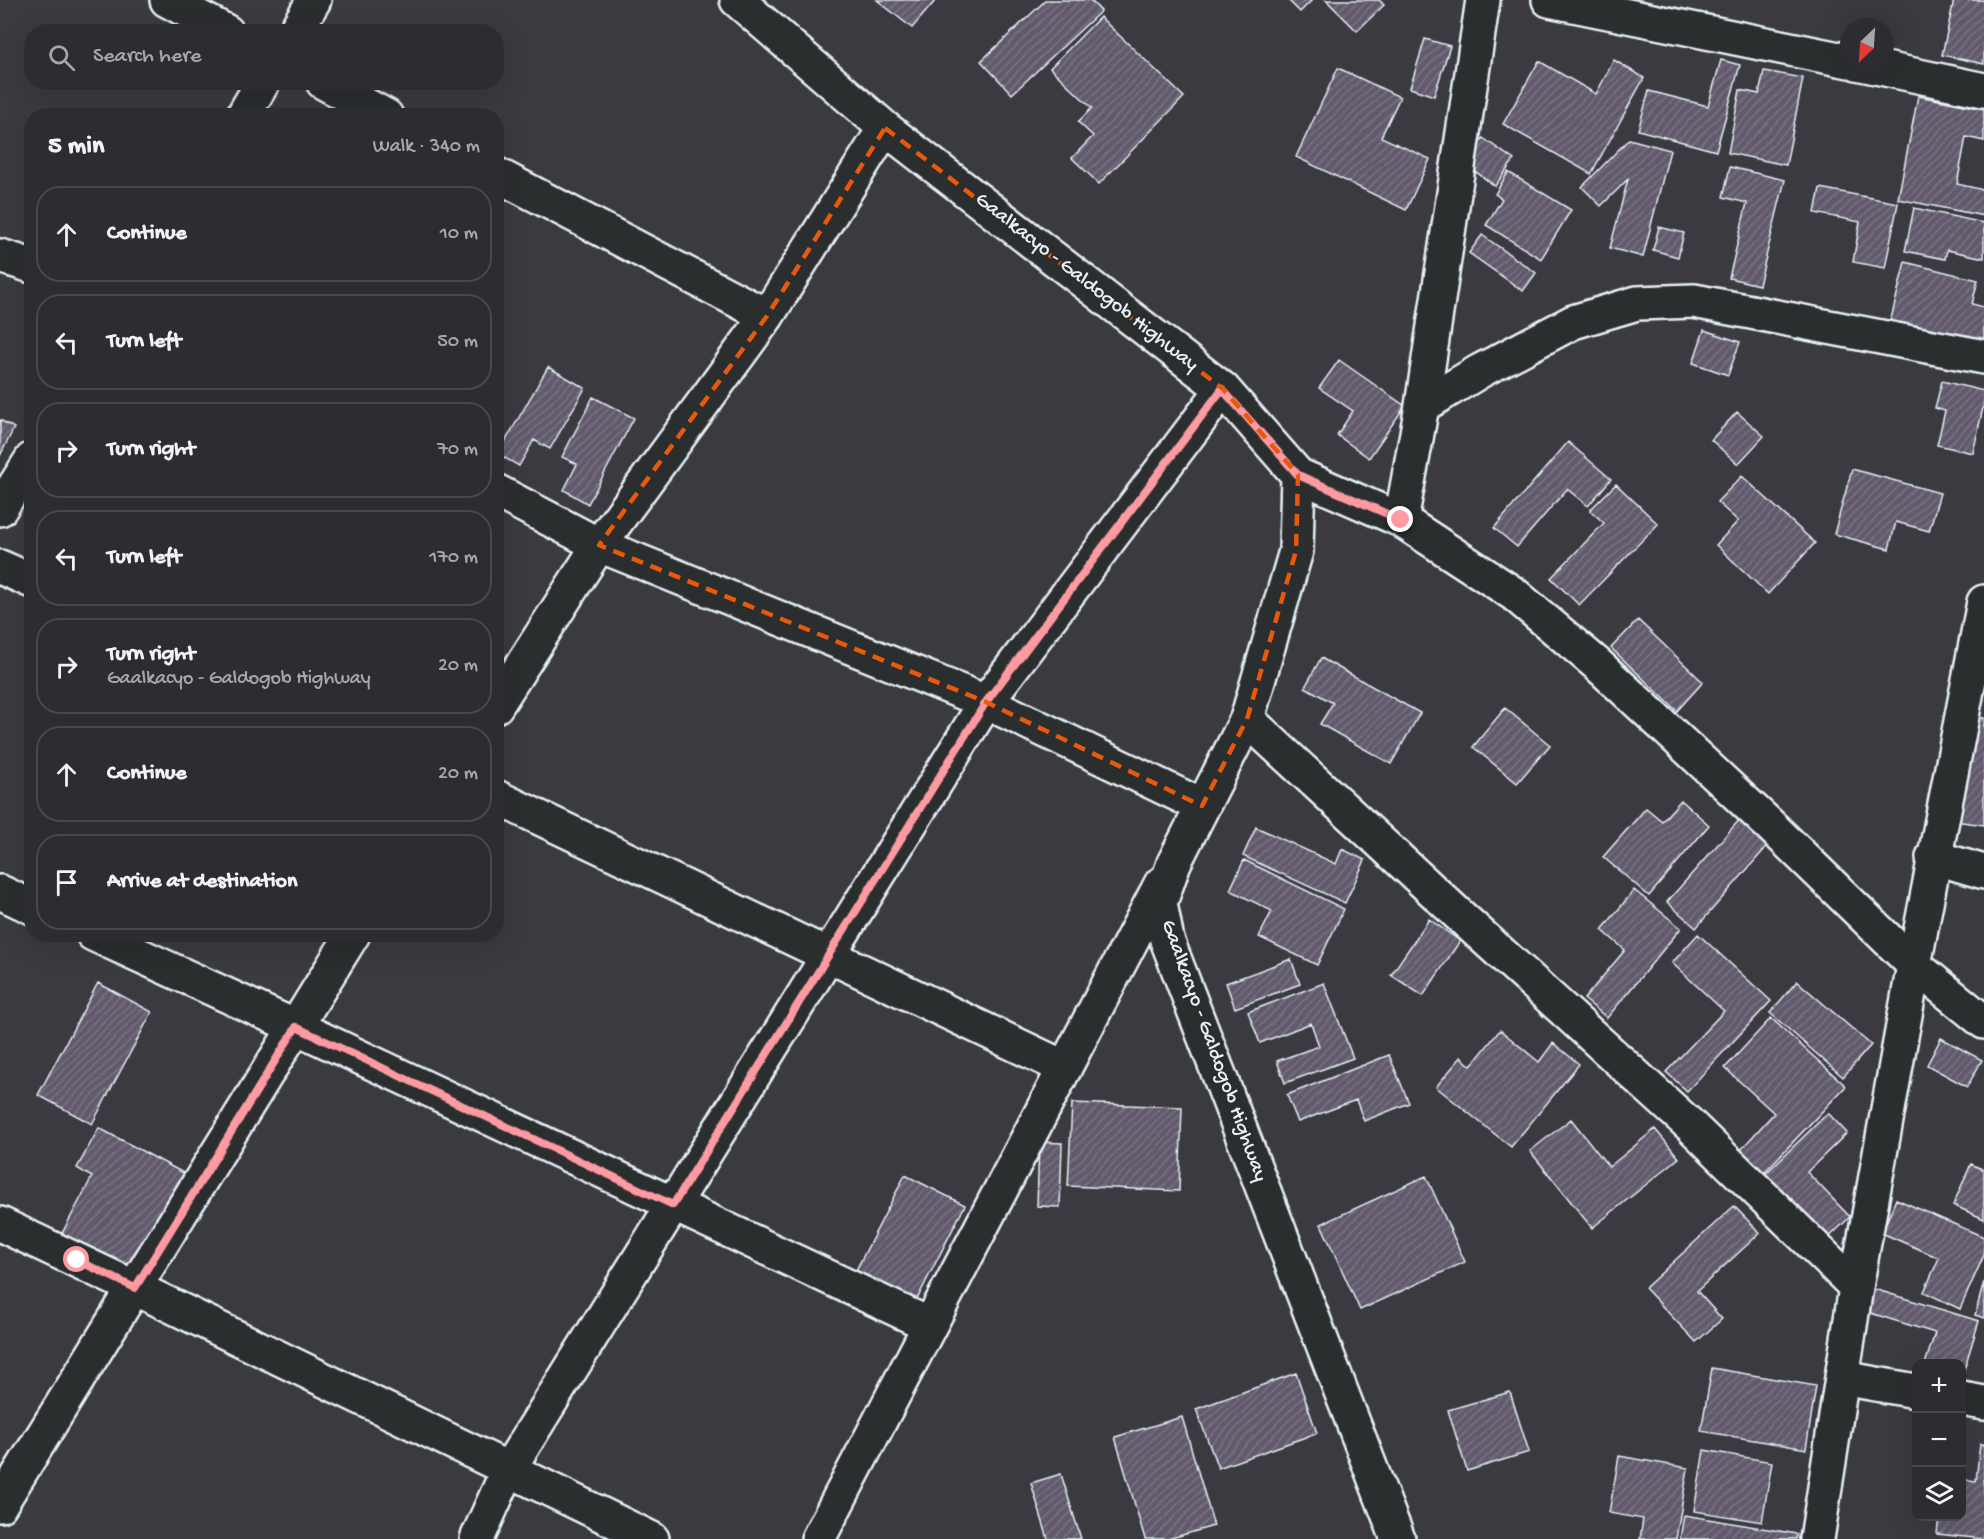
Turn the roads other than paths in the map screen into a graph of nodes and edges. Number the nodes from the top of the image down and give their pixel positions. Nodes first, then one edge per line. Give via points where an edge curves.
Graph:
1 (167, 0) edge
2 (314, 0) edge
3 (737, 0) edge
4 (1483, 0) edge
5 (1549, 0) edge
6 (212, 24) edge
7 (300, 24) edge
8 (1840, 59) edge
9 (1894, 71) edge
10 (258, 90) edge
11 (338, 90) edge
12 (1984, 90) edge
13 (248, 108) edge
14 (371, 108) edge
15 (885, 128) junction
16 (504, 178) edge
17 (0, 256) edge
18 (24, 264) edge
19 (767, 316) junction
20 (1984, 357) edge
21 (1222, 389) junction
22 (1422, 406) junction
23 (24, 472) edge
24 (1298, 475) junction
25 (504, 495) edge
26 (0, 509) edge
27 (1401, 520) junction
28 (599, 546) junction
29 (0, 567) edge
30 (24, 578) edge
31 (1984, 602) edge
32 (504, 694) edge
33 (986, 702) junction
34 (1248, 719) junction
35 (504, 801) edge
36 (1202, 806) junction
37 (1933, 857) junction
38 (1984, 872) edge
39 (0, 892) edge
40 (24, 903) edge
41 (110, 942) edge
42 (348, 942) edge
43 (829, 955) junction
44 (1914, 965) junction
45 (1984, 1022) edge
46 (296, 1027) junction
47 (1065, 1068) junction
48 (673, 1205) junction
49 (0, 1224) edge
50 (1856, 1287) junction
51 (135, 1288) junction
52 (930, 1325) junction
53 (1842, 1378) junction
54 (1912, 1390) edge
55 (1966, 1400) edge
56 (1984, 1403) edge
57 (508, 1470) junction
58 (0, 1505) edge
59 (1404, 1538) edge
60 (477, 1539) edge
61 (652, 1539) edge
62 (818, 1539) edge
63 (1817, 1539) edge

1 - 6 street
2 - 7 street
3 - 15 street, Gaalkacyo - Galdogob Highway
4 - 22 street
5 - 8 street
9 - 12 street
10 - 13 street
11 - 14 street
15 - 19 street
15 - 21 street, Gaalkacyo - Galdogob Highway
16 - 19 street
17 - 18 street
19 - 28 street
20 - 22 street via 1694,301 1638,303 1573,322
21 - 24 street, Gaalkacyo - Galdogob Highway
21 - 33 street
22 - 27 street
23 - 26 street
24 - 27 street
24 - 34 street, Gaalkacyo - Galdogob Highway via 1296,551
25 - 28 street
27 - 44 street via 1514,594 1597,664
28 - 32 street
28 - 33 street
29 - 30 street
31 - 37 street
33 - 36 street
33 - 43 street
34 - 36 street
34 - 50 street via 1689,1125
34 - 59 street, Gaalkacyo - Galdogob Highway via 1174,863 1160,903 1167,940
35 - 43 street
36 - 47 street
37 - 38 street
37 - 44 street
39 - 40 street
41 - 46 street
42 - 46 street
43 - 47 street
43 - 48 street
44 - 45 street
44 - 50 street
46 - 48 street
46 - 51 street
47 - 52 street
48 - 52 street
48 - 57 street
49 - 51 street
50 - 53 street
51 - 57 street
51 - 58 street
52 - 62 street
53 - 54 street
53 - 63 street
55 - 56 street
57 - 60 street
57 - 61 street

